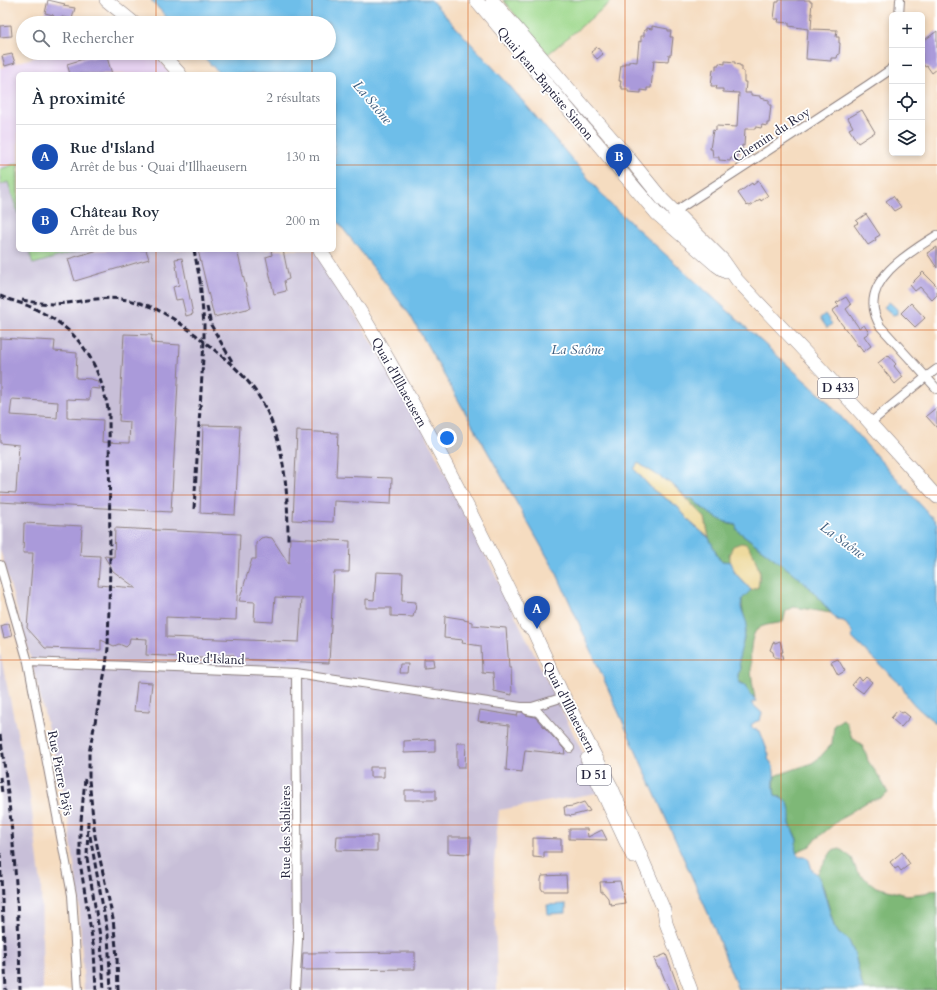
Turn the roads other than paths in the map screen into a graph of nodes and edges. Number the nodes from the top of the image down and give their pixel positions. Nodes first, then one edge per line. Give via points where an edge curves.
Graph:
1 (106, 0) edge
2 (112, 0) edge
3 (476, 0) edge
4 (492, 0) edge
5 (900, 0) edge
6 (899, 12) edge
7 (125, 16) edge
8 (127, 16) edge
9 (167, 60) edge
10 (889, 71) edge
11 (178, 72) edge
12 (675, 212) junction
13 (665, 222) junction
14 (937, 235) edge
15 (321, 252) edge
16 (738, 280) junction
17 (937, 370) edge
18 (926, 377) junction
19 (937, 390) edge
20 (870, 423) junction
21 (937, 497) edge
22 (0, 565) edge
23 (28, 662) junction
24 (296, 673) junction
25 (561, 699) junction
26 (521, 707) junction
27 (570, 748) dead end
28 (78, 990) edge
29 (295, 990) edge
30 (691, 990) edge

1 - 7 main road
2 - 8 main road
3 - 13 main road, Quai Jean-Baptiste Simon / D 433
4 - 12 main road, Quai Jean-Baptiste Simon / D 433
5 - 6 street
9 - 11 main road
10 - 12 street, Chemin du Roy
12 - 13 street, Chemin du Roy
12 - 16 main road, Quai Jean-Baptiste Simon / D 433 via 723,260
13 - 16 main road, Quai Jean-Baptiste Simon / D 433
14 - 18 street via 892,267 876,292 874,304 880,326
15 - 25 main road, Quai d'Illhaeusern / D 51 via 359,309 401,381 460,490 526,625 526,633
16 - 20 main road, Quai Jean-Baptiste Simon / D 433
17 - 18 street
18 - 19 street
18 - 20 street
20 - 21 main road, Quai Jean-Baptiste Simon / D 433
22 - 23 street, Rue Pierre Paÿs
23 - 24 street, Rue d'Island
23 - 28 street, Rue Pierre Paÿs via 72,894
24 - 26 street, Rue d'Island
24 - 29 street, Rue des Sablières via 298,940
25 - 26 street, Rue d'Island via 532,707
25 - 30 main road, Quai d'Illhaeusern / D 51 via 612,788 631,830 664,910 666,923
26 - 27 street via 538,712

